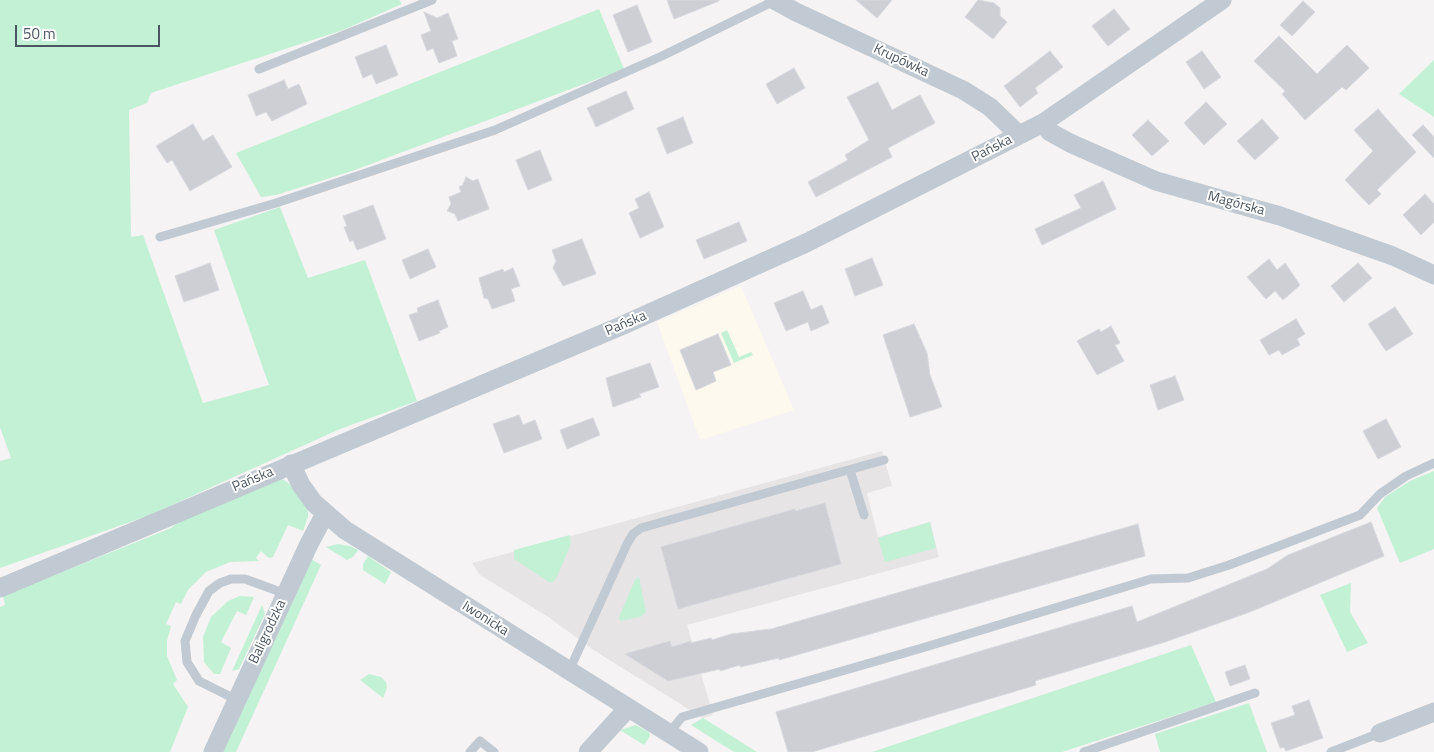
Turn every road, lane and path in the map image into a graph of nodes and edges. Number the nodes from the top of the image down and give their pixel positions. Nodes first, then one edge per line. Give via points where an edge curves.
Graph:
1 (432, 0) edge
2 (773, 0) edge
3 (1222, 0) edge
4 (259, 69) dead end
5 (1043, 123) junction
6 (1020, 135) junction
7 (160, 237) dead end
8 (1434, 275) edge
9 (884, 460) dead end
10 (1434, 463) edge
11 (290, 464) junction
12 (850, 470) junction
13 (324, 514) junction
14 (864, 515) dead end
15 (0, 588) edge
16 (286, 594) junction
17 (569, 671) junction
18 (1256, 693) dead end
19 (237, 700) junction
20 (628, 708) junction
21 (1434, 712) edge
22 (669, 733) junction
23 (1380, 733) joint
24 (213, 752) edge
25 (470, 752) edge
26 (494, 752) edge
27 (588, 752) edge
28 (699, 752) edge
29 (1084, 752) edge
30 (1332, 752) edge

1 - 4 lane
2 - 6 street, Krupówka via 963,90 990,107
2 - 7 lane via 662,56 495,130
3 - 5 street, Pańska
5 - 6 street, Pańska
5 - 8 street, Magórska via 1050,132 1070,143 1156,180 1280,216 1393,256
6 - 11 street, Pańska via 730,278
9 - 12 lane
10 - 22 lane via 1406,476 1380,494 1360,515 1229,565 1188,578 1152,578 682,717
11 - 13 street, Iwonicka via 301,485
11 - 15 street, Pańska
12 - 14 lane
12 - 17 lane via 641,528 627,544
13 - 16 street, Baligrodzka
13 - 17 street, Iwonicka via 380,553
16 - 19 street, Baligrodzka
16 - 19 lane via 245,579 231,579 220,582 209,591 196,615 185,640 187,662 199,681
17 - 20 street, Iwonicka
18 - 29 lane
19 - 24 street, Baligrodzka
20 - 22 street, Iwonicka
20 - 27 street
21 - 23 street
22 - 28 street, Iwonicka
23 - 30 lane
25 - 26 lane via 480,741

